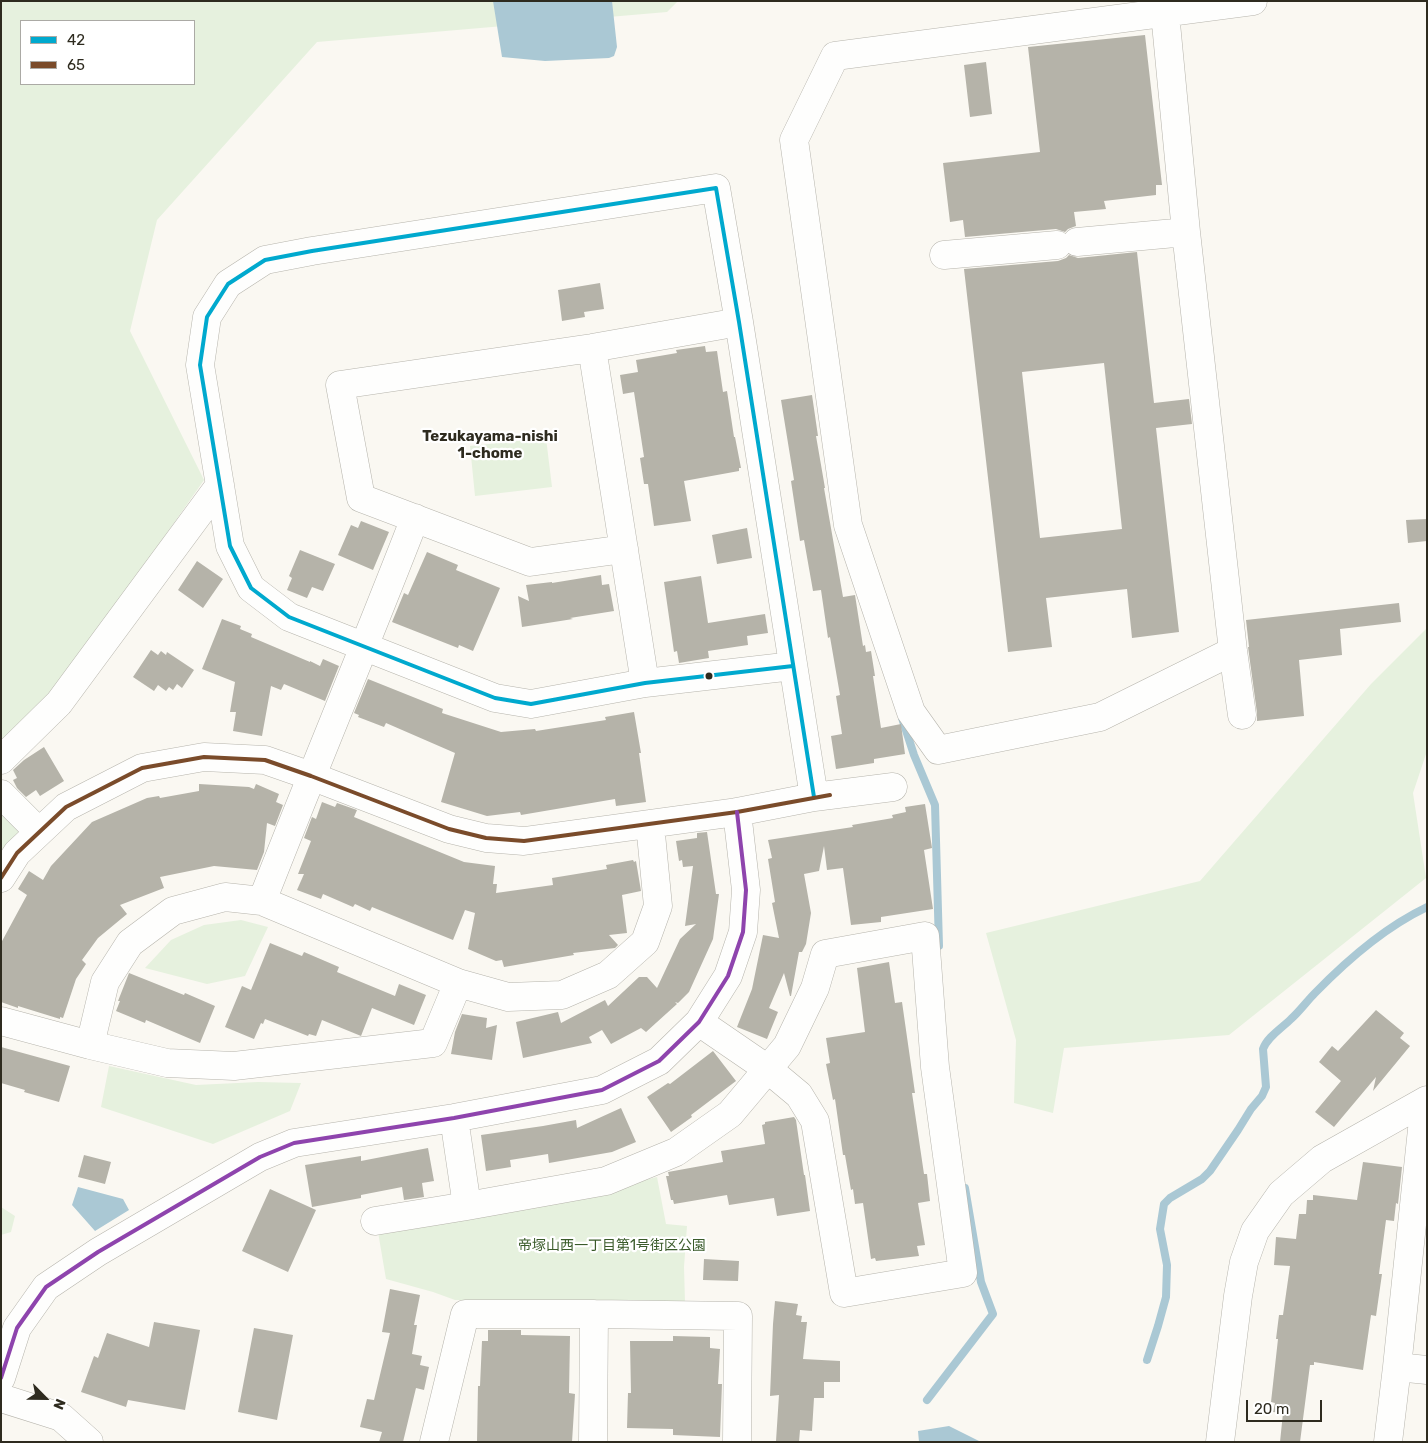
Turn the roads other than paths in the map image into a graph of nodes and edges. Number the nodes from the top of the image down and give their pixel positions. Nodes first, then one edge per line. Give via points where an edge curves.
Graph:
1 (1253, 1) edge
2 (1165, 13) junction
3 (1186, 232) junction
4 (944, 255) dead end
5 (739, 322) junction
6 (592, 348) junction
7 (220, 485) junction
8 (415, 518) junction
9 (624, 549) junction
10 (365, 646) junction
11 (1233, 651) junction
12 (793, 666) junction
13 (645, 683) junction
14 (1242, 716) dead end
15 (1, 760) edge
16 (311, 776) junction
17 (893, 787) dead end
18 (1, 794) edge
19 (814, 797) junction
20 (737, 812) junction
21 (650, 824) junction
22 (39, 832) junction
23 (1, 878) edge
24 (262, 901) junction
25 (458, 983) junction
26 (1, 1022) edge
27 (699, 1022) junction
28 (90, 1045) junction
29 (769, 1070) junction
30 (1426, 1101) edge
31 (454, 1118) junction
32 (467, 1206) junction
33 (375, 1221) dead end
34 (1419, 1230) edge
35 (594, 1314) junction
36 (1397, 1367) junction
37 (1427, 1370) edge
38 (1, 1378) edge
39 (1, 1398) edge
40 (89, 1442) edge
41 (434, 1442) edge
42 (592, 1442) edge
43 (737, 1442) edge
44 (1220, 1442) edge
45 (1388, 1442) edge

1 - 2 street
2 - 3 street
2 - 11 street via 835,56 794,140 848,525 911,712 938,750 1100,717
3 - 4 street
3 - 11 street
5 - 6 street
5 - 7 street via 716,188 265,260 228,284 207,317 200,365
5 - 12 street
6 - 8 street via 340,385 361,498
6 - 9 street
7 - 10 street via 230,546 251,588 289,616
7 - 15 street via 58,703
8 - 9 street via 530,562
8 - 10 street
9 - 13 street
10 - 13 street via 495,698 532,704
10 - 16 street
11 - 14 street
12 - 13 street
12 - 19 street
16 - 21 street via 449,829 486,838 524,842
16 - 22 street via 265,760 204,757 142,768 66,807
16 - 24 street
17 - 19 street
18 - 22 street
19 - 20 street
20 - 21 street
20 - 27 street via 746,890 743,932 728,976
21 - 25 street via 658,906 645,942 608,975 562,996 508,997
22 - 23 street via 17,853
24 - 25 street
24 - 28 street via 225,897 174,911 130,943 105,982
25 - 28 street via 433,1043 234,1066 167,1063
26 - 28 street
27 - 29 street
27 - 31 street via 659,1060 602,1090
29 - 29 street via 799,1095 815,1121 844,1292 963,1273 935,1067 925,936 825,954 815,988 787,1046
29 - 32 street via 730,1114 676,1152 606,1180
30 - 34 street
30 - 44 street via 1322,1159 1282,1194 1255,1231 1244,1262 1238,1296
31 - 32 street
31 - 38 street via 294,1143 260,1157 98,1252 46,1287 17,1328
32 - 33 street
34 - 36 street
35 - 41 street via 464,1314
35 - 42 street
35 - 43 street via 738,1316
36 - 37 street
36 - 45 street
39 - 40 street via 62,1417

